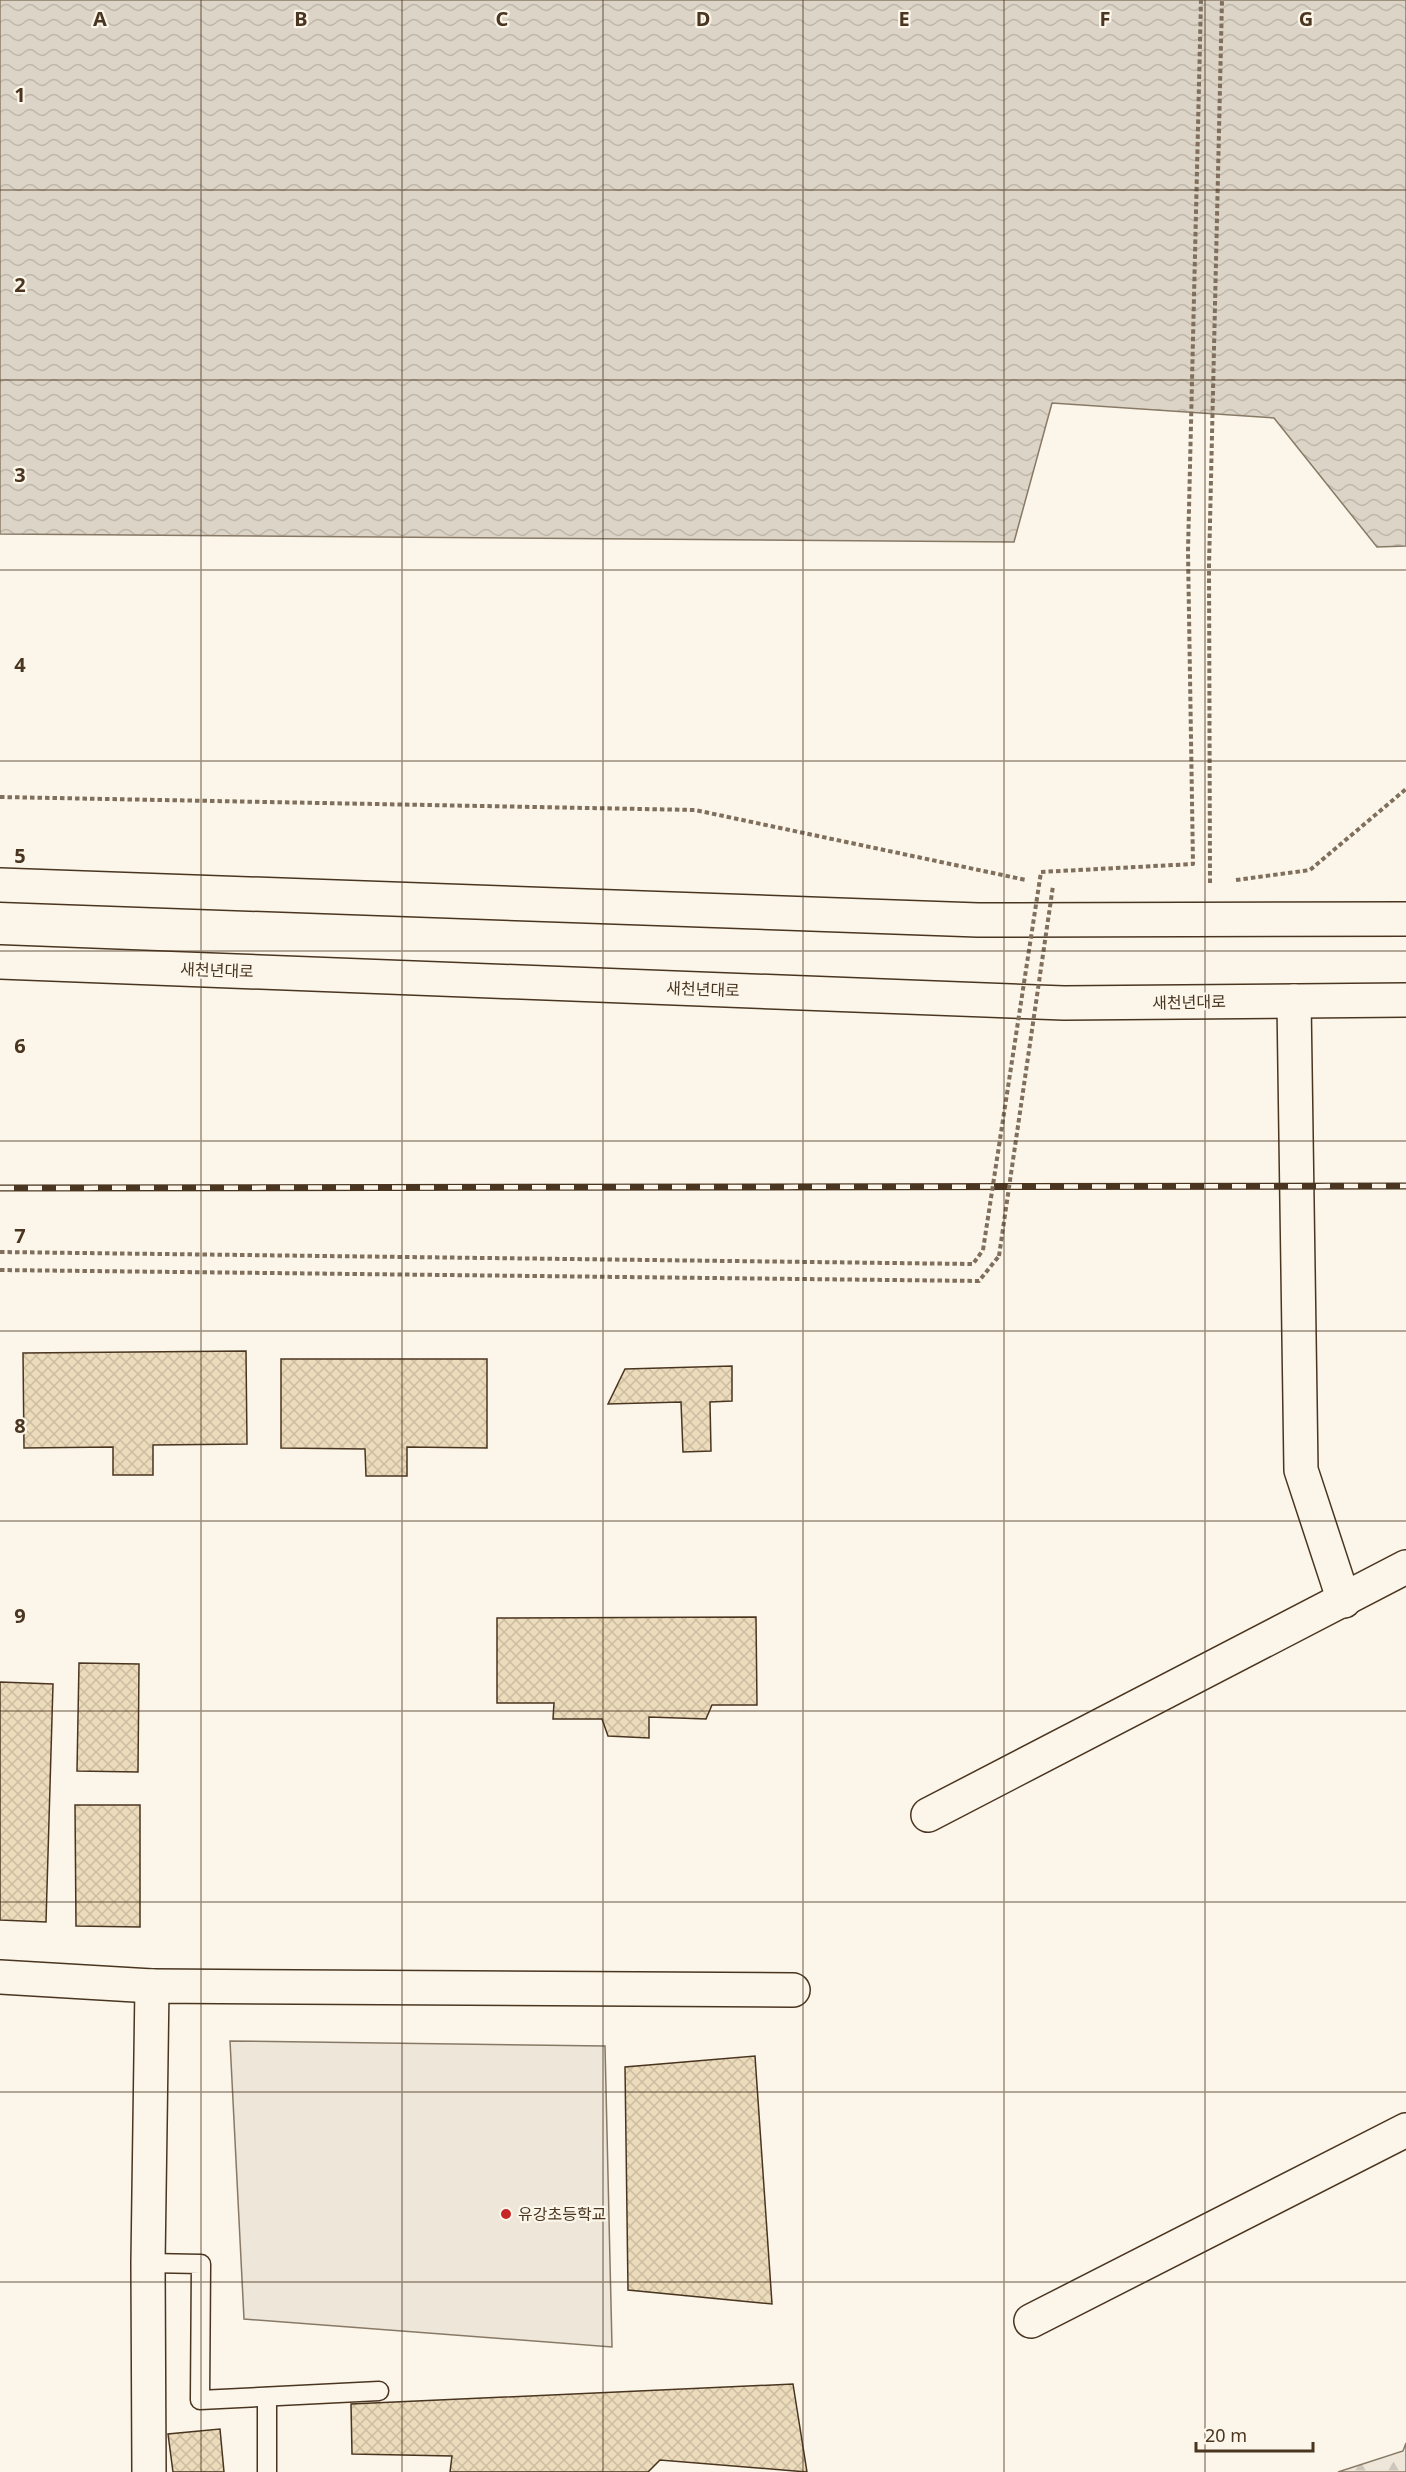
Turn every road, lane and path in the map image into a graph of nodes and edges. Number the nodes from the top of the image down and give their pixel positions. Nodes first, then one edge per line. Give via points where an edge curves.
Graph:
1 (1201, 0) edge
2 (1222, 0) edge
3 (1406, 789) edge
4 (0, 797) edge
5 (1232, 880) dead end
6 (1221, 882) dead end
7 (1210, 883) junction
8 (1199, 884) dead end
9 (0, 885) edge
10 (1053, 886) junction
11 (1064, 886) dead end
12 (1406, 919) edge
13 (0, 962) edge
14 (1406, 1000) edge
15 (1294, 1001) junction
16 (0, 1252) edge
17 (0, 1270) edge
18 (1406, 1567) edge
19 (1344, 1601) junction
20 (928, 1815) dead end
21 (0, 1977) edge
22 (152, 1986) junction
23 (793, 1990) dead end
24 (1406, 2130) edge
25 (148, 2263) junction
26 (1031, 2321) dead end
27 (379, 2391) dead end
28 (267, 2397) junction
29 (149, 2472) edge
30 (267, 2472) edge

1 - 16 path, bridge via 1188,551 1193,864 1041,873 983,1250 973,1264
2 - 7 path via 1209,566
3 - 5 path via 1310,870
4 - 10 path via 695,810
6 - 7 path
7 - 8 path
9 - 12 main road via 978,920
10 - 11 path
10 - 17 path, bridge via 999,1256 979,1281
13 - 15 main road, 새천년대로 via 1064,1003
14 - 15 main road, 새천년대로
15 - 19 main road via 1301,1470
18 - 19 main road
19 - 20 main road
21 - 22 main road
22 - 23 main road
22 - 25 main road
24 - 26 main road
25 - 28 lane via 201,2264 200,2400
25 - 29 main road
27 - 28 lane
28 - 30 lane

